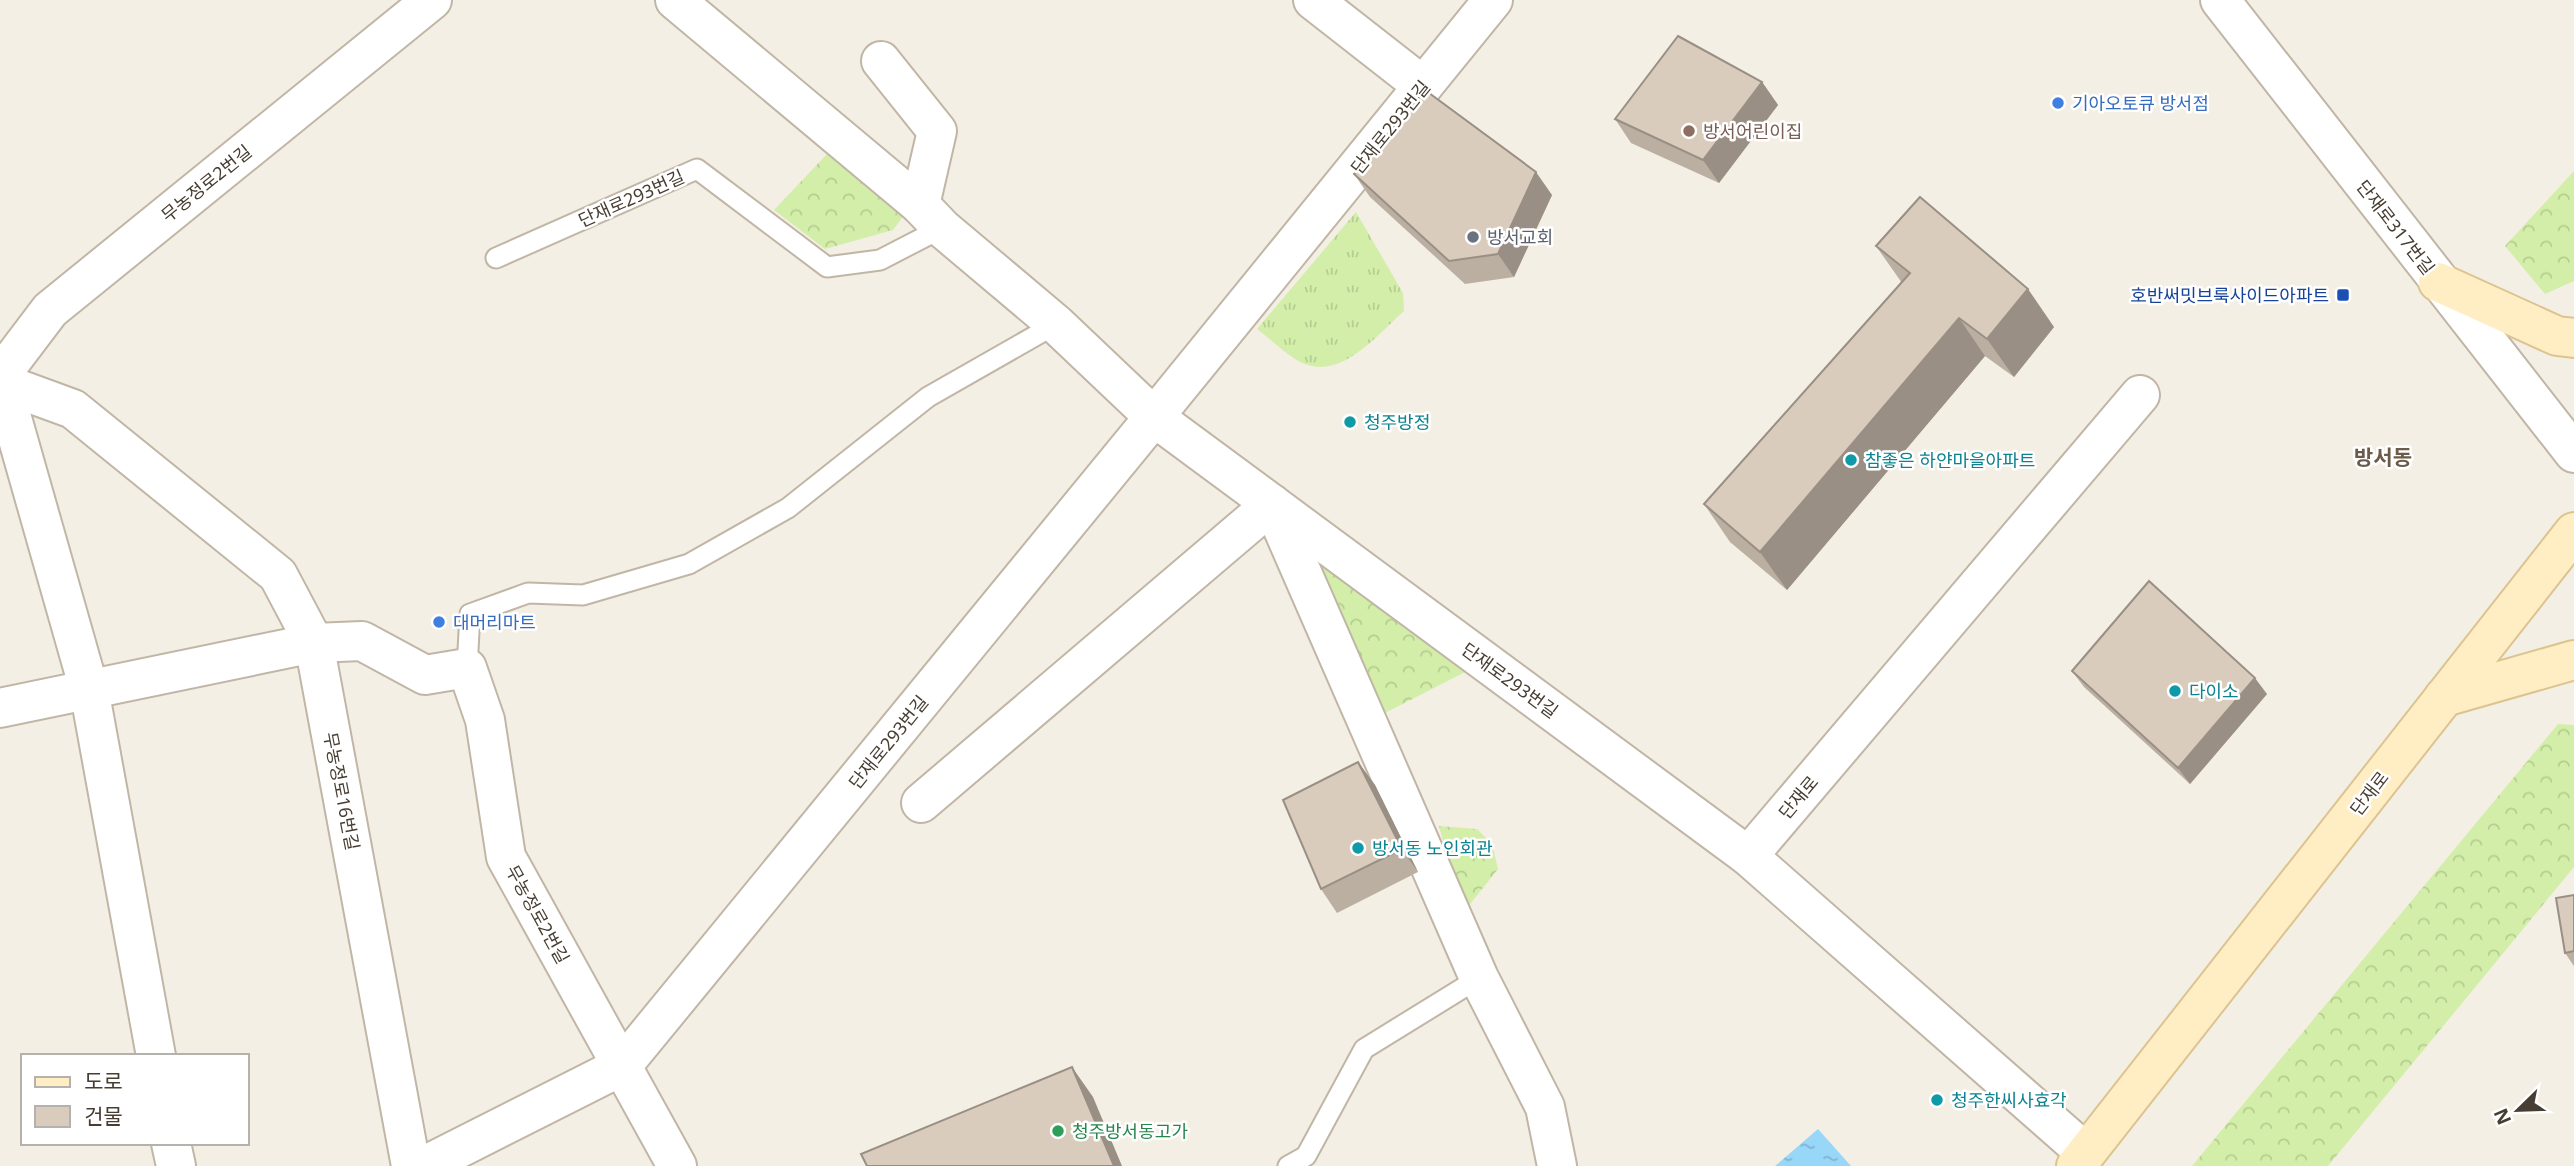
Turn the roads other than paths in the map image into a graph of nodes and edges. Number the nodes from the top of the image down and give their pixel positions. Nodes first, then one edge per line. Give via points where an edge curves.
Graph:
1 (432, 0) edge
2 (675, 0) edge
3 (1313, 0) edge
4 (1493, 0) edge
5 (2220, 0) edge
6 (881, 61) dead end
7 (1423, 86) junction
8 (931, 216) junction
9 (496, 258) dead end
10 (2438, 282) junction
11 (1056, 324) junction
12 (2574, 338) edge
13 (2, 383) edge
14 (2140, 395) dead end
15 (1154, 417) junction
16 (2574, 453) edge
17 (1272, 504) junction
18 (2574, 532) edge
19 (314, 643) junction
20 (2574, 660) edge
21 (467, 668) junction
22 (89, 689) junction
23 (2444, 697) junction
24 (0, 708) edge
25 (921, 803) dead end
26 (1748, 856) junction
27 (1479, 978) junction
28 (156, 1054) edge
29 (622, 1066) junction
30 (172, 1145) edge
31 (2081, 1160) edge
32 (176, 1166) edge
33 (411, 1166) edge
34 (424, 1166) edge
35 (677, 1166) edge
36 (1288, 1166) edge
37 (1557, 1166) edge

1 - 13 street, 무농정로2번길 via 50,310 0,376
2 - 8 street, 단재로293번길
3 - 7 street
4 - 7 street, 단재로293번길
5 - 10 street, 단재로317번길
6 - 8 street via 937,131
7 - 15 street, 단재로293번길
8 - 9 lane, 단재로293번길 via 880,260 827,267 697,169
8 - 11 street, 단재로293번길
10 - 12 street via 2557,336
10 - 16 street, 단재로317번길
11 - 15 street, 단재로293번길
11 - 21 lane, 무농정로2번길 via 928,397 788,508 689,564 583,595 528,593 470,614
13 - 19 street via 74,409 278,575
13 - 22 street
14 - 26 street, 단재로
15 - 17 street, 단재로293번길
15 - 29 street, 단재로293번길
17 - 25 street
17 - 26 street, 단재로293번길
17 - 27 street
18 - 23 street, 단재로
19 - 21 street via 362,641 425,675
19 - 22 street
19 - 33 street, 무농정로16번길
20 - 23 street
21 - 29 street, 무농정로2번길 via 485,720 506,857
22 - 24 street
22 - 28 street
23 - 31 street, 단재로
26 - 31 street, 단재로
27 - 36 lane via 1364,1049 1306,1156
27 - 37 street via 1545,1107
29 - 34 street
29 - 35 street, 무농정로2번길
30 - 32 street

